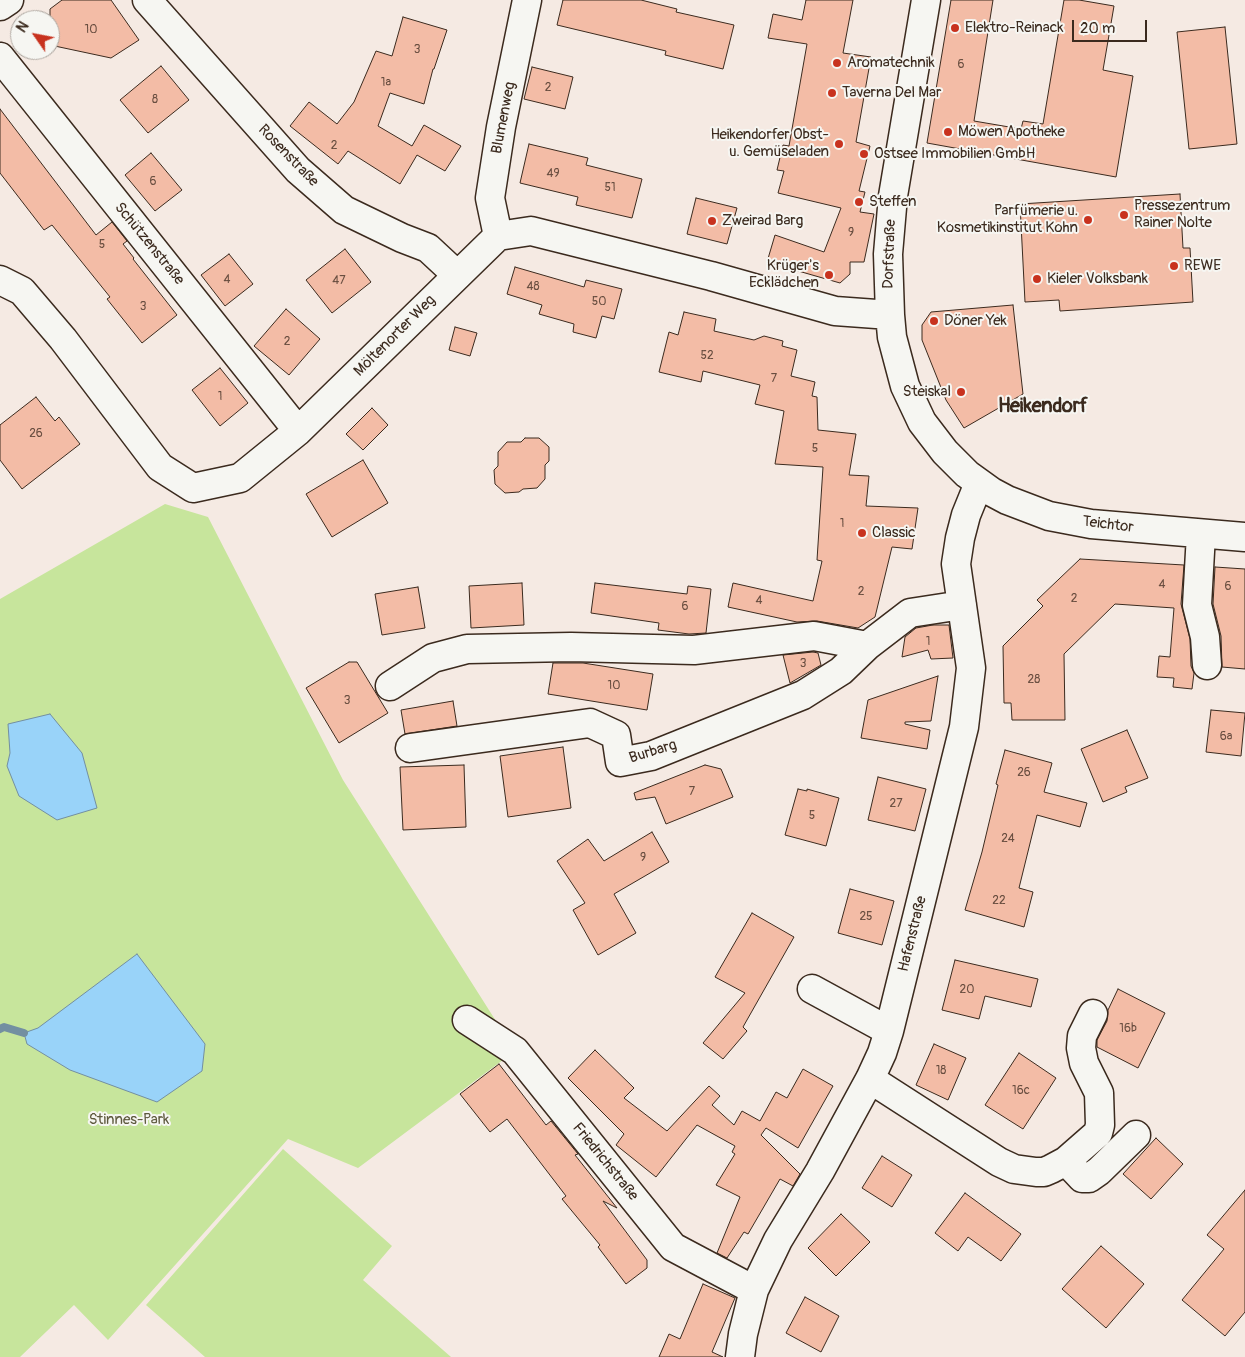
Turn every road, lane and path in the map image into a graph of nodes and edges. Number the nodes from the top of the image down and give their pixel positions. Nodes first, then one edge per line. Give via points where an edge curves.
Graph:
1 (9, 0) edge
2 (147, 0) edge
3 (527, 0) edge
4 (926, 0) edge
5 (0, 6) edge
6 (0, 57) edge
7 (498, 236) junction
8 (457, 275) junction
9 (0, 280) edge
10 (890, 315) junction
11 (298, 431) junction
12 (979, 483) junction
13 (1201, 534) junction
14 (1245, 537) edge
15 (962, 605) junction
16 (867, 646) junction
17 (1206, 665) dead end
18 (390, 686) dead end
19 (410, 748) dead end
20 (812, 989) dead end
21 (1093, 1014) dead end
22 (467, 1020) dead end
23 (889, 1031) junction
24 (870, 1078) junction
25 (1136, 1135) dead end
26 (1066, 1160) junction
27 (754, 1290) junction
28 (740, 1357) edge

1 - 5 street
2 - 8 street, Rosenstraße via 298,170 344,210 428,248
3 - 7 street, Blumenweg via 490,198
4 - 10 street, Dorfstraße via 892,196 888,254
6 - 11 street, Schützenstraße
7 - 8 street, Möltenorter Weg
7 - 10 street via 531,231 835,311
8 - 11 street, Möltenorter Weg
9 - 11 street, Möltenorter Weg via 22,291 63,339 160,467 193,488 240,478
10 - 12 street, Dorfstraße via 892,337 913,405 934,439
12 - 13 street, Teichtor via 1006,500 1049,516 1091,524
12 - 15 street, Hafenstraße via 966,515 956,564
13 - 14 street, Teichtor
13 - 17 street via 1197,605 1205,637
15 - 16 street, Burbarg via 910,613
15 - 23 street, Hafenstraße via 970,668 964,727
16 - 18 street via 814,636 694,650 466,649 433,658
16 - 19 street, Burbarg via 841,671 803,695 651,756 620,762 616,735 590,723
20 - 23 street
21 - 26 street via 1082,1036 1082,1048 1084,1063 1099,1093 1100,1125 1098,1132
22 - 27 street, Friedrichstraße via 515,1051 673,1247
23 - 24 street, Hafenstraße
24 - 26 street via 1014,1169 1044,1172
24 - 27 street, Hafenstraße via 778,1240
25 - 26 street via 1089,1178 1082,1178
27 - 28 street, Hafenstraße

